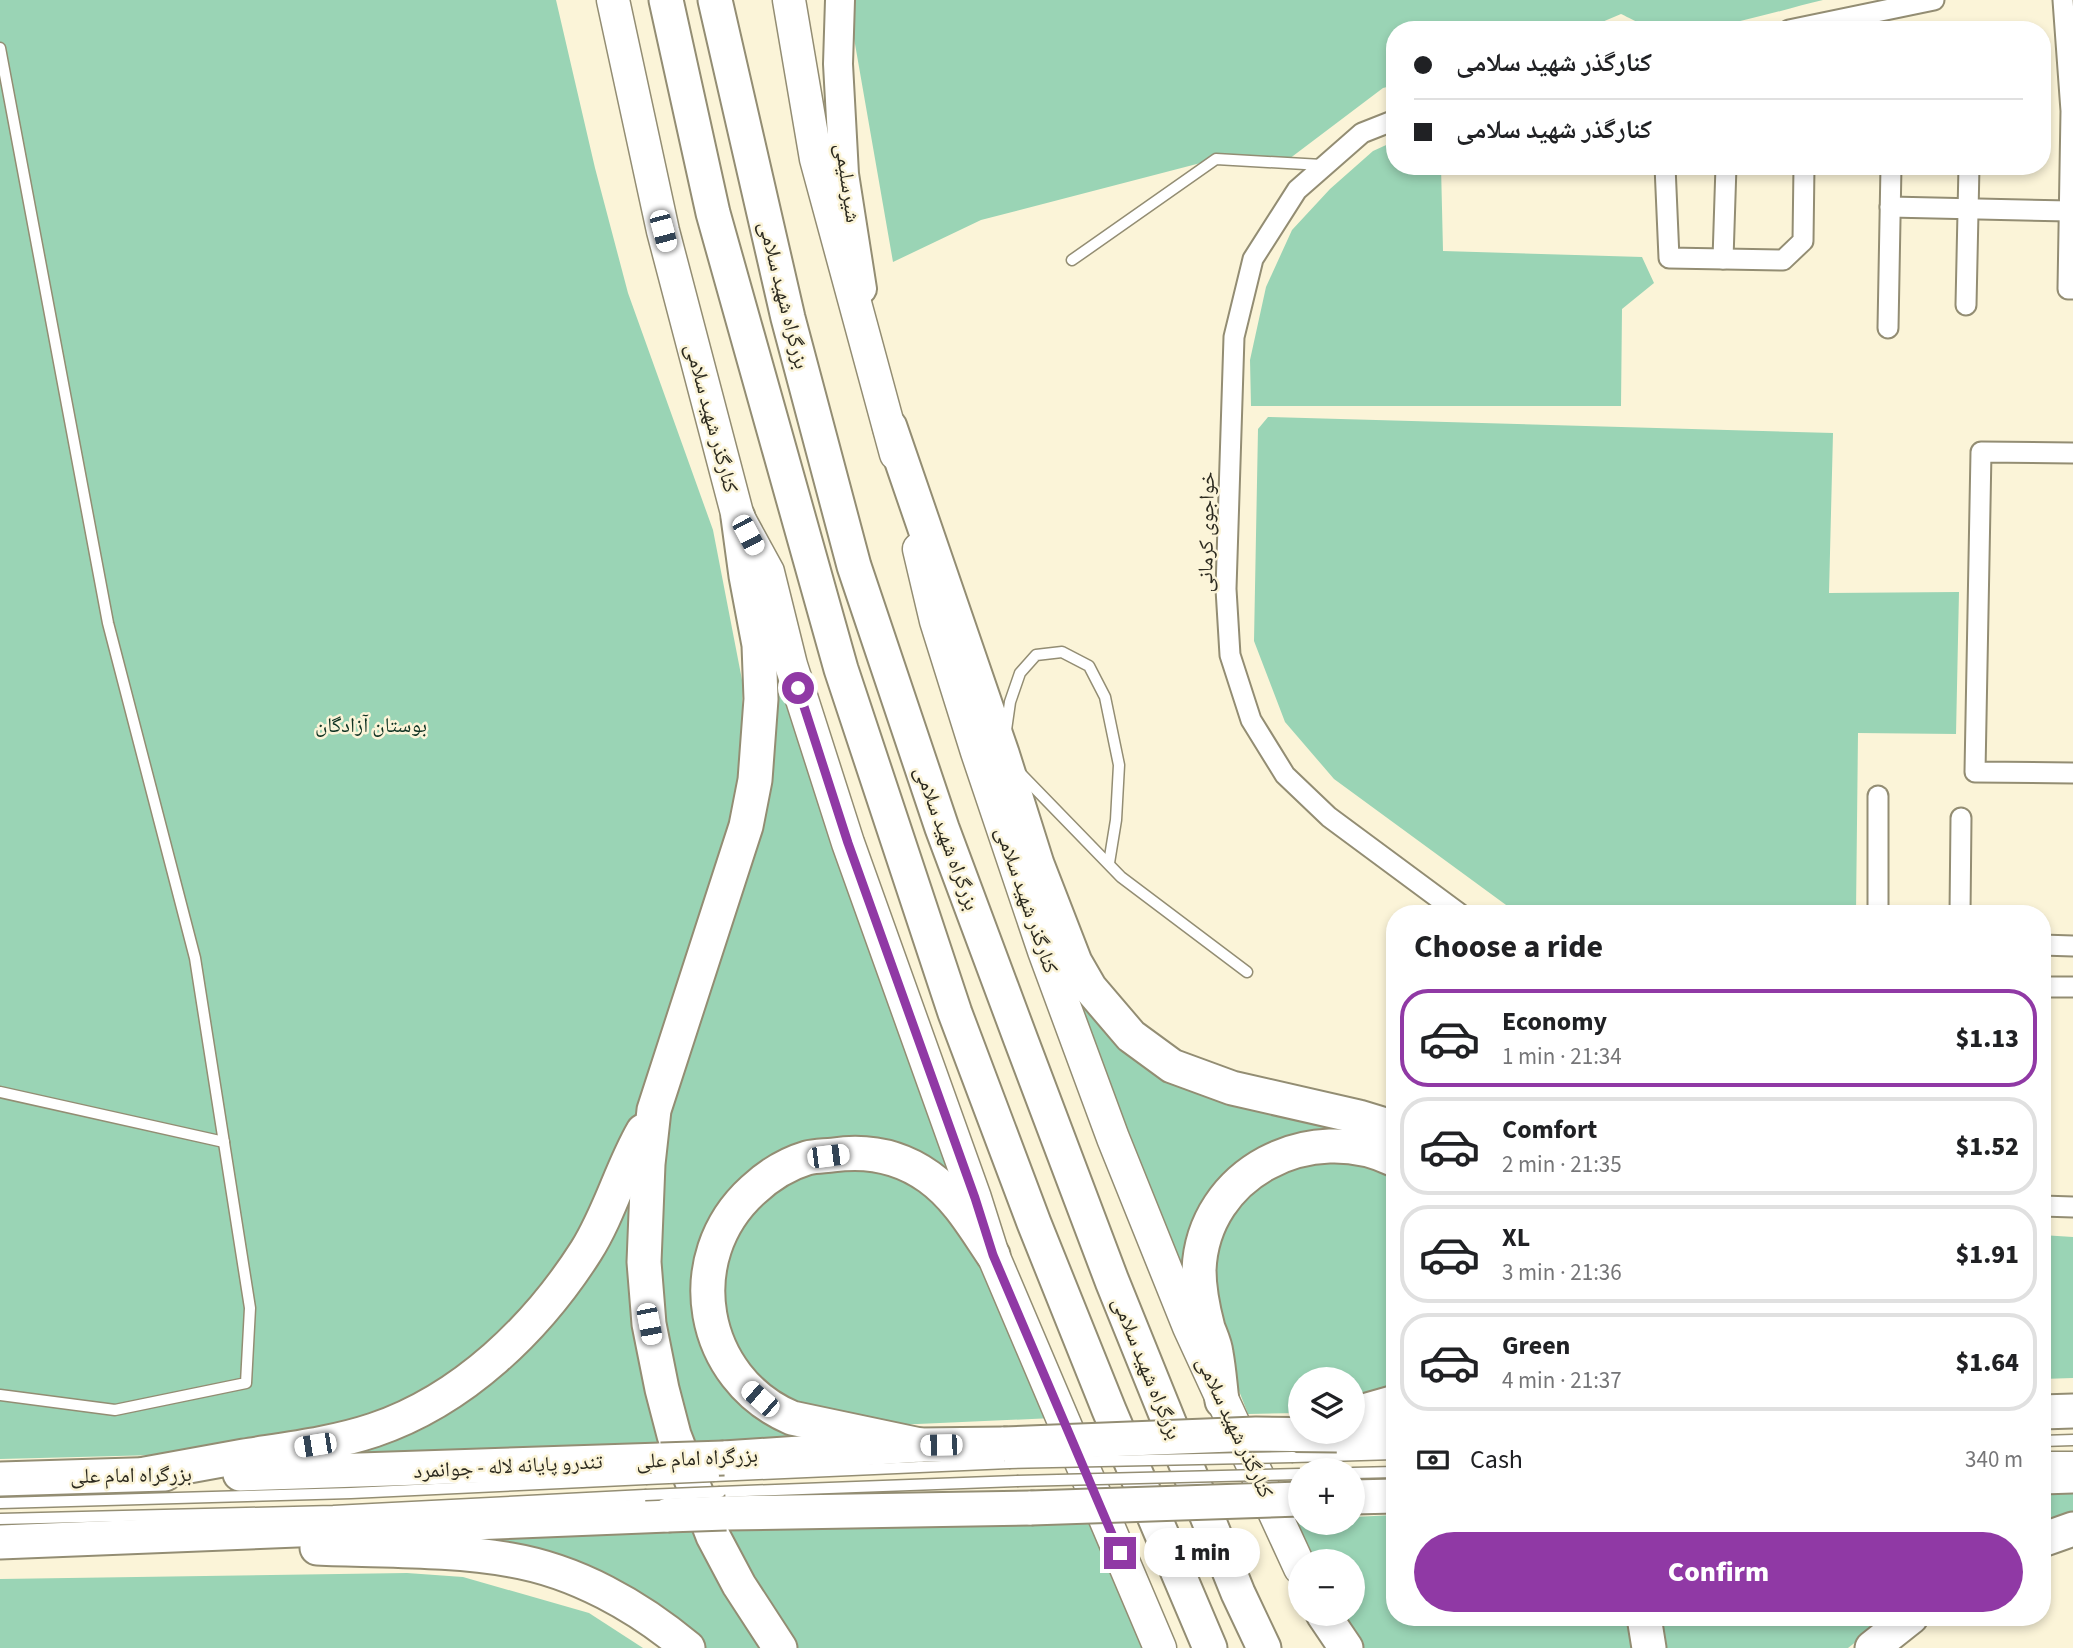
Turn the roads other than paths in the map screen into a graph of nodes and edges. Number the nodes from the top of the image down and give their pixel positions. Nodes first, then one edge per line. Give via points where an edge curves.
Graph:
1 (613, 0) edge
2 (666, 0) edge
3 (715, 0) edge
4 (789, 0) edge
5 (839, 0) edge
6 (1934, 0) edge
7 (2063, 0) edge
8 (1832, 21) edge
9 (0, 47) edge
10 (2072, 111) edge
11 (1386, 124) edge
12 (1326, 165) junction
13 (1665, 175) edge
14 (1726, 175) edge
15 (1804, 175) edge
16 (1891, 175) edge
17 (1969, 175) edge
18 (1890, 207) junction
19 (1968, 209) junction
20 (2069, 211) junction
21 (1723, 259) junction
22 (1072, 260) dead end
23 (2070, 289) edge
24 (1966, 305) dead end
25 (1888, 328) dead end
26 (872, 365) junction
27 (890, 427) junction
28 (2073, 453) edge
29 (738, 517) junction
30 (1002, 753) junction
31 (2073, 773) edge
32 (1878, 796) dead end
33 (1961, 818) dead end
34 (1109, 863) junction
35 (1448, 905) edge
36 (1878, 905) edge
37 (1960, 905) edge
38 (2051, 946) edge
39 (2073, 946) edge
40 (1247, 972) dead end
41 (2051, 986) edge
42 (2073, 987) edge
43 (0, 1092) edge
44 (654, 1110) junction
45 (1386, 1125) edge
46 (224, 1142) junction
47 (1386, 1156) edge
48 (2051, 1206) edge
49 (2073, 1207) edge
50 (993, 1255) junction
51 (0, 1395) edge
52 (1222, 1401) junction
53 (1386, 1406) edge
54 (1365, 1415) edge
55 (2051, 1419) edge
56 (1288, 1427) edge
57 (1365, 1428) edge
58 (1288, 1430) edge
59 (1386, 1432) edge
60 (1256, 1434) junction
61 (2073, 1440) edge
62 (920, 1445) junction
63 (1007, 1453) junction
64 (1386, 1454) edge
65 (2051, 1457) edge
66 (2073, 1457) edge
67 (719, 1467) junction
68 (653, 1469) junction
69 (1386, 1472) edge
70 (1365, 1473) edge
71 (145, 1474) junction
72 (1288, 1475) edge
73 (2073, 1476) edge
74 (2051, 1477) edge
75 (0, 1479) edge
76 (1024, 1495) junction
77 (1386, 1496) edge
78 (1365, 1497) edge
79 (1288, 1499) edge
80 (0, 1503) edge
81 (656, 1505) junction
82 (0, 1519) edge
83 (2073, 1529) edge
84 (147, 1537) junction
85 (2051, 1537) edge
86 (0, 1542) edge
87 (1291, 1549) edge
88 (1325, 1626) edge
89 (1330, 1626) edge
90 (1645, 1626) edge
91 (1900, 1626) edge
92 (688, 1648) edge
93 (780, 1648) edge
94 (1160, 1648) edge
95 (1210, 1648) edge
96 (1264, 1648) edge
97 (1331, 1648) edge
98 (1346, 1648) edge
99 (1649, 1648) edge
100 (1872, 1648) edge

1 - 29 main road, کنارگذر شهید سلامی via 663,231
2 - 95 highway, بزرگراه شهید سلامی via 713,213 845,682 955,1013 1034,1223
3 - 96 highway, بزرگراه شهید سلامی via 792,331 854,566 880,645 942,828 1112,1281
4 - 26 main road, کنارگذر شهید سلامی via 816,159
5 - 26 main road, شیرسلیمی via 844,173
6 - 8 street
7 - 10 street
9 - 46 lane via 108,623 195,958
10 - 20 street
11 - 12 street, خواجوی کرمانی via 1362,133
12 - 22 lane via 1216,159
12 - 35 street, خواجوی کرمانی via 1297,190 1253,259 1234,337 1226,589 1230,655 1251,719 1285,775 1329,817
13 - 21 street via 1670,258
14 - 21 street
15 - 21 street via 1803,241 1783,261
16 - 18 street
17 - 19 street
18 - 19 street
18 - 25 street
19 - 20 street
19 - 24 street
20 - 23 street
26 - 27 main road, کنارگذر شهید سلامی
27 - 30 highway
27 - 52 main road, کنارگذر شهید سلامی via 936,621 1044,951 1113,1139
28 - 31 street via 1982,452 1975,772
29 - 44 highway via 759,645 761,699 755,780 746,827
29 - 50 main road, کنارگذر شهید سلامی via 768,572 791,665 848,843
30 - 34 lane
30 - 34 lane via 1020,673 1036,655 1062,652 1089,666 1105,697 1119,765
30 - 45 highway via 1037,864 1075,962 1090,988 1131,1036 1172,1066 1200,1078
32 - 36 street
33 - 37 street
34 - 40 lane via 1121,877
38 - 39 street
41 - 42 street
43 - 46 lane
44 - 71 highway via 587,1248 558,1293 530,1326 473,1375 418,1410 359,1434
44 - 93 highway via 644,1262 649,1324 662,1389 674,1436 713,1536
46 - 51 lane via 250,1308 246,1383 115,1410
47 - 52 highway via 1357,1147 1307,1149 1252,1170 1222,1200 1208,1227 1199,1272
48 - 49 street
50 - 62 highway via 947,1192 913,1167 872,1153 807,1158 786,1167 740,1202 721,1232 708,1278 709,1312 718,1345 744,1385 792,1418
50 - 94 main road, کنارگذر شهید سلامی
52 - 87 main road, کنارگذر شهید سلامی
53 - 54 highway
55 - 61 lane
56 - 60 highway
57 - 59 highway, بزرگراه امام علی
58 - 60 highway, بزرگراه امام علی, bridge
60 - 63 highway, بزرگراه امام علی, bridge
62 - 63 highway, بزرگراه امام علی
62 - 67 highway, بزرگراه امام علی
63 - 64 lane, bridge
63 - 67 lane
65 - 66 lane
67 - 68 highway, بزرگراه امام علی, bridge
68 - 71 highway, بزرگراه امام علی
68 - 80 lane, تندرو پایانه لاله - جوانمرد via 351,1493
69 - 70 lane
71 - 75 highway, بزرگراه امام علی
72 - 76 lane, bridge
73 - 74 highway
76 - 79 highway, bridge
76 - 81 highway, bridge
77 - 78 highway
81 - 82 lane
81 - 84 highway
83 - 85 highway
84 - 86 highway
84 - 92 highway via 513,1560 608,1594
88 - 97 main road
89 - 98 highway
90 - 99 highway
91 - 100 highway

